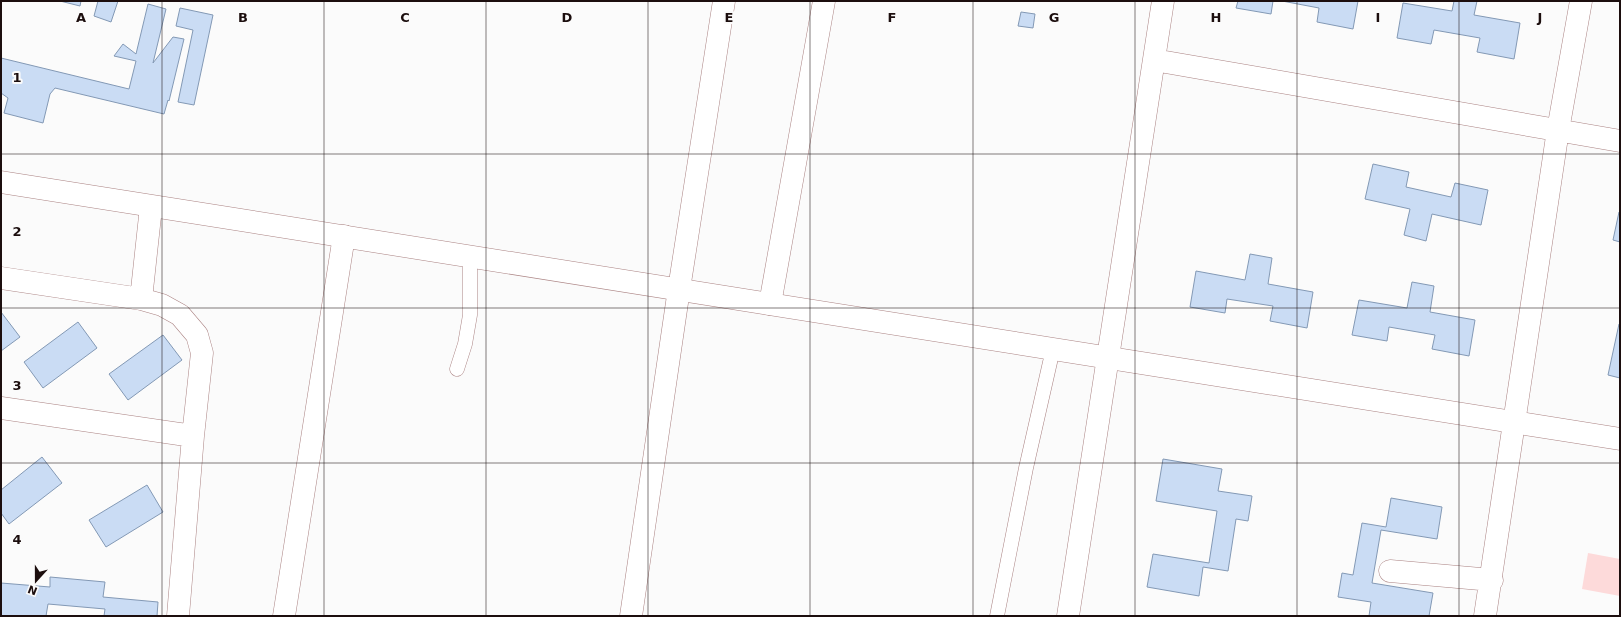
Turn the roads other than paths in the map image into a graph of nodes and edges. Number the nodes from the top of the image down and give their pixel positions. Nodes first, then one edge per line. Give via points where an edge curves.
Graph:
1 (724, 1) edge
2 (824, 1) edge
3 (1163, 1) edge
4 (1581, 1) edge
5 (1154, 60) junction
6 (1558, 130) junction
7 (1620, 141) edge
8 (1, 182) edge
9 (151, 207) junction
10 (344, 236) junction
11 (470, 256) junction
12 (1, 278) edge
13 (679, 289) junction
14 (141, 299) junction
15 (770, 304) junction
16 (1053, 349) junction
17 (1108, 357) junction
18 (458, 369) dead end
19 (1, 408) edge
20 (1514, 422) junction
21 (193, 436) junction
22 (1620, 439) edge
23 (1390, 571) dead end
24 (1492, 580) junction
25 (178, 616) edge
26 (284, 616) edge
27 (631, 616) edge
28 (997, 616) edge
29 (1068, 616) edge
30 (1485, 616) edge

1 - 13 street
2 - 15 street
3 - 5 street
4 - 6 street
5 - 6 street
5 - 17 street
6 - 7 street
6 - 20 street
8 - 9 street
9 - 10 street
9 - 14 street
10 - 11 street
10 - 26 street
11 - 13 street
11 - 18 lane via 470,315
12 - 14 street
13 - 15 street
13 - 27 street
14 - 21 street via 162,305 180,315 197,335 202,353
15 - 16 street
16 - 17 street
16 - 28 lane
17 - 20 street
17 - 29 street
19 - 21 street
20 - 22 street
20 - 24 street
21 - 25 street
23 - 24 street
24 - 30 street

